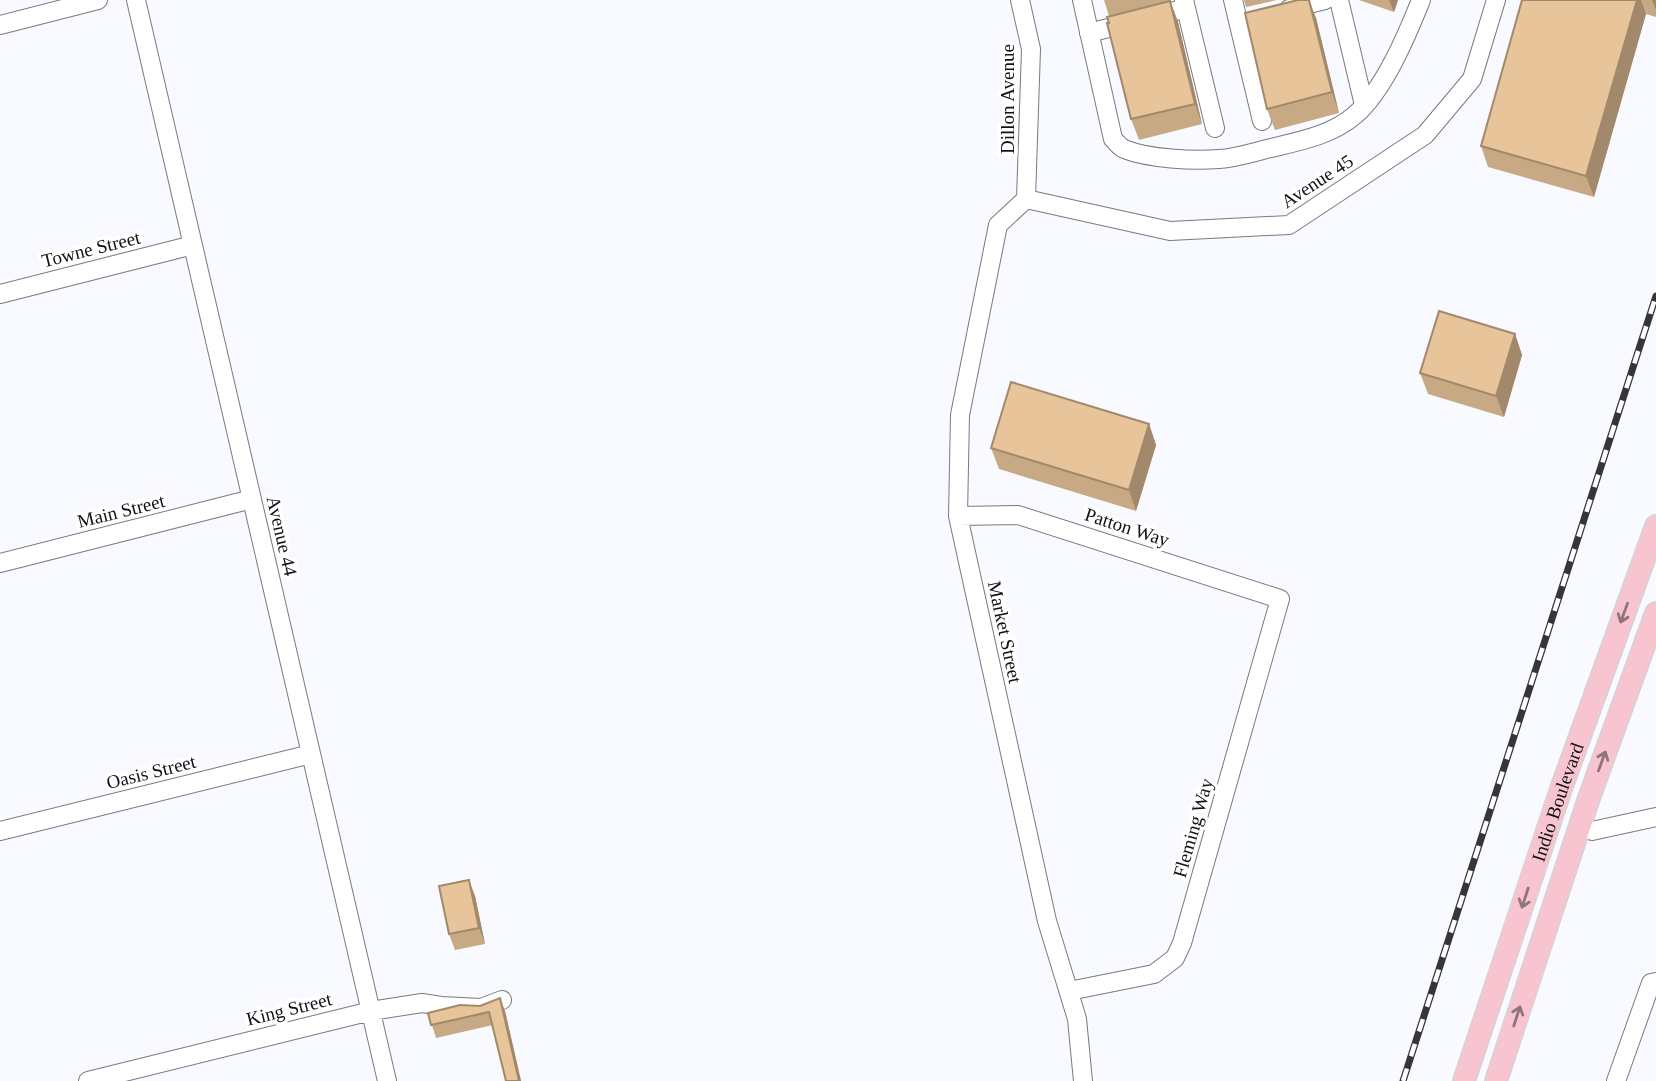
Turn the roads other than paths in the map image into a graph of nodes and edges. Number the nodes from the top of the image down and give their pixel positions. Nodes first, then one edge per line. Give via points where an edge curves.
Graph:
1 (98, 0) edge
2 (136, 0) edge
3 (1020, 0) edge
4 (1082, 0) edge
5 (1233, 0) edge
6 (1325, 0) edge
7 (1339, 0) edge
8 (1421, 0) edge
9 (1496, 0) edge
10 (1185, 4) edge
11 (1275, 12) edge
12 (0, 25) edge
13 (1089, 33) junction
14 (1364, 105) junction
15 (1262, 121) dead end
16 (1215, 128) dead end
17 (1026, 199) junction
18 (193, 245) junction
19 (0, 294) edge
20 (252, 499) junction
21 (958, 516) junction
22 (1656, 526) edge
23 (1656, 555) edge
24 (0, 563) edge
25 (1638, 574) junction
26 (1280, 599) joint
27 (1656, 613) edge
28 (1605, 668) junction
29 (311, 754) junction
30 (1656, 817) edge
31 (1580, 826) junction
32 (0, 831) edge
33 (1536, 863) junction
34 (1509, 946) junction
35 (1656, 982) edge
36 (1069, 991) junction
37 (502, 1000) edge
38 (371, 1011) junction
39 (88, 1081) edge
40 (387, 1081) edge
41 (1083, 1081) edge
42 (1464, 1081) edge
43 (1483, 1081) edge
44 (1496, 1081) edge
45 (1616, 1081) edge

1 - 12 street
2 - 18 street, Avenue 44
3 - 17 street, Dillon Avenue via 1031,49
4 - 13 street
5 - 15 street via 1244,19
6 - 11 street
7 - 14 street
8 - 14 street via 1401,48
9 - 17 street, Avenue 45 via 1472,79 1425,135 1289,225 1170,231
10 - 13 street
10 - 16 street
13 - 14 street via 1113,139 1122,148 1148,156 1220,159 1243,155 1338,127
17 - 21 street, Market Street via 998,225 960,415
18 - 19 street, Towne Street
18 - 20 street, Avenue 44
20 - 24 street, Main Street
20 - 29 street, Avenue 44
21 - 26 street, Patton Way via 1018,514
21 - 36 street, Market Street via 1047,921
22 - 25 main road, Indio Boulevard
23 - 25 main road
25 -> 28 main road, Indio Boulevard
26 - 36 street, Fleming Way via 1175,958 1154,974
31 -> 27 main road, Indio Boulevard
28 - 31 main road via 1599,716 1573,792 1573,810
28 - 33 main road, Indio Boulevard
29 - 32 street, Oasis Street
29 - 38 street, Avenue 44
30 - 31 street via 1592,831
31 - 33 main road via 1557,840
44 -> 31 main road, Indio Boulevard
33 -> 34 main road, Indio Boulevard
34 - 42 main road, Indio Boulevard
34 - 43 main road via 1506,989 1482,1063
35 - 45 street via 1651,984
36 - 41 street, Market Street via 1077,1019
37 - 38 street, King Street via 481,1007 422,1003
38 - 39 street, King Street
38 - 40 street, Avenue 44

